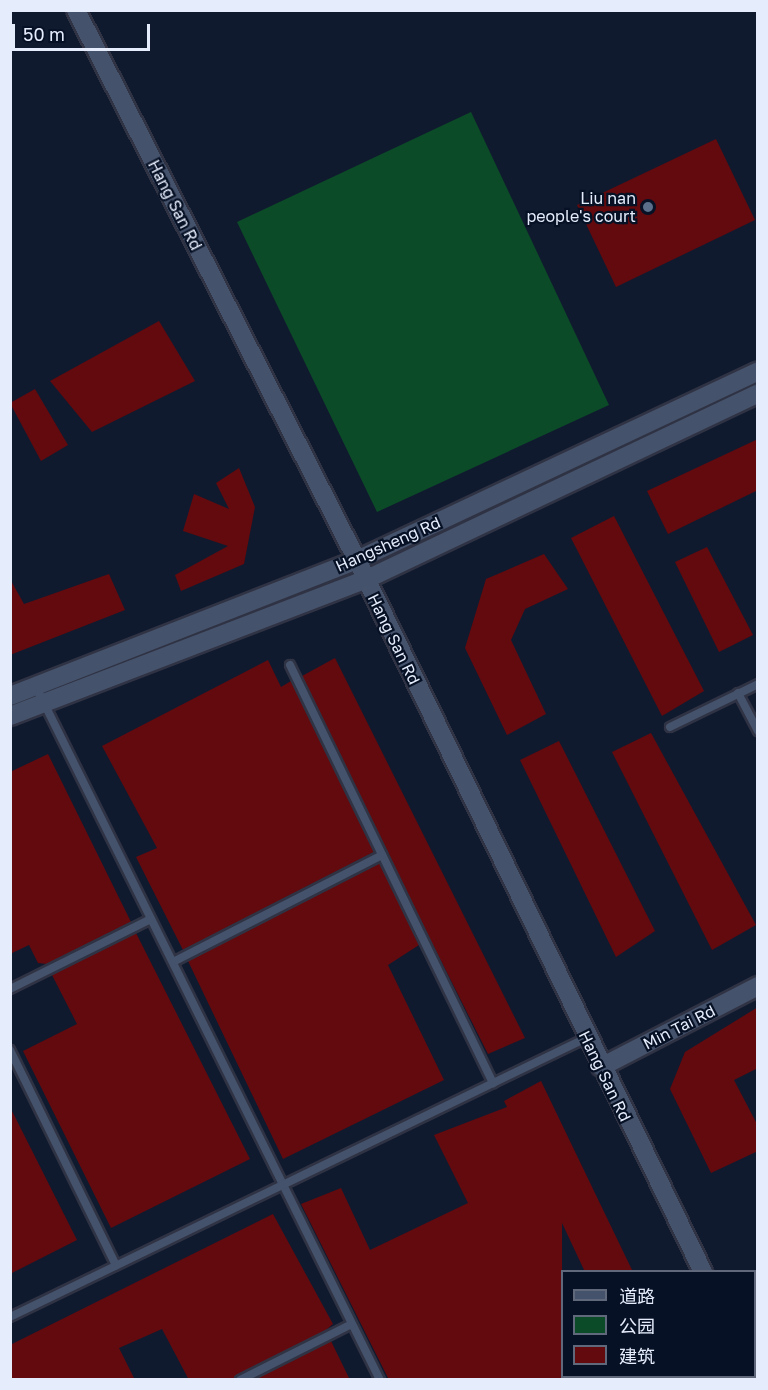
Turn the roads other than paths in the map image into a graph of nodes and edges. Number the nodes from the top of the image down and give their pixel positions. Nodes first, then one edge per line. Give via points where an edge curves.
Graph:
1 (76, 10) edge
2 (758, 371) edge
3 (758, 393) edge
4 (357, 560) junction
5 (365, 580) junction
6 (290, 665) dead end
7 (758, 684) edge
8 (36, 687) junction
9 (738, 693) junction
10 (10, 696) edge
11 (44, 703) junction
12 (10, 716) edge
13 (670, 727) dead end
14 (758, 730) edge
15 (382, 855) junction
16 (151, 919) junction
17 (173, 962) junction
18 (758, 986) edge
19 (10, 989) edge
20 (586, 1038) junction
21 (10, 1050) edge
22 (601, 1067) junction
23 (493, 1083) junction
24 (283, 1185) junction
25 (116, 1265) junction
26 (702, 1270) edge
27 (10, 1317) edge
28 (352, 1324) junction
29 (240, 1380) edge
30 (380, 1380) edge

1 - 4 street, Hang San Rd
2 - 4 street, Hangsheng Rd
3 - 5 street
4 - 5 street, Hang San Rd
4 - 8 street, Hangsheng Rd
5 - 11 street
5 - 20 street, Hang San Rd
6 - 15 lane
7 - 9 lane
8 - 10 street, Hangsheng Rd
8 - 11 lane
9 - 13 lane
9 - 14 lane
11 - 12 street
11 - 16 lane
15 - 17 lane
15 - 23 lane
16 - 17 lane
16 - 19 lane
17 - 24 lane
18 - 22 street, Min Tai Rd
20 - 22 street, Hang San Rd
20 - 23 lane
21 - 25 lane
22 - 26 street, Hang San Rd
23 - 24 lane
24 - 25 lane
24 - 28 lane
25 - 27 lane
28 - 29 lane
28 - 30 lane

